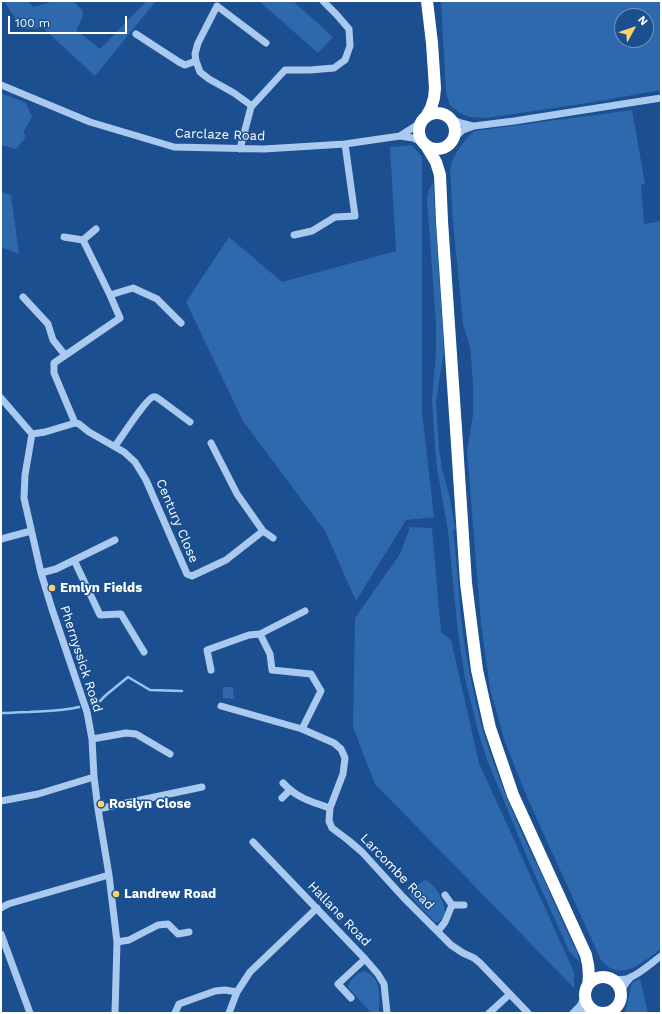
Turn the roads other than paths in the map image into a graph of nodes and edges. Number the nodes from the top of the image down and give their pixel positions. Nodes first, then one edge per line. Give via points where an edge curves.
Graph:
1 (323, 1) edge
2 (427, 1) edge
3 (136, 34) dead end
4 (266, 43) dead end
5 (196, 61) junction
6 (1, 85) edge
7 (435, 88) junction
8 (661, 98) edge
9 (252, 106) junction
10 (449, 118) junction
11 (423, 119) junction
12 (474, 126) junction
13 (400, 136) junction
14 (452, 141) junction
15 (345, 144) junction
16 (424, 144) junction
17 (240, 149) junction
18 (440, 175) junction
19 (96, 229) dead end
20 (294, 235) dead end
21 (64, 237) dead end
22 (82, 240) junction
23 (110, 295) junction
24 (23, 297) dead end
25 (181, 323) dead end
26 (65, 355) junction
27 (1, 398) edge
28 (190, 422) dead end
29 (75, 423) junction
30 (32, 434) junction
31 (210, 443) dead end
32 (115, 446) junction
33 (31, 531) junction
34 (263, 531) junction
35 (273, 538) dead end
36 (1, 539) edge
37 (115, 540) dead end
38 (74, 560) junction
39 (41, 573) junction
40 (305, 611) dead end
41 (260, 634) junction
42 (144, 652) dead end
43 (211, 670) dead end
44 (221, 706) dead end
45 (302, 729) junction
46 (92, 739) junction
47 (170, 754) dead end
48 (94, 777) junction
49 (283, 783) dead end
50 (202, 787) dead end
51 (290, 790) junction
52 (282, 798) dead end
53 (1, 801) edge
54 (330, 808) junction
55 (98, 809) junction
56 (253, 842) dead end
57 (109, 875) junction
58 (445, 895) dead end
59 (452, 905) junction
60 (464, 905) dead end
61 (1, 908) edge
62 (317, 908) junction
63 (438, 931) junction
64 (189, 932) dead end
65 (1, 934) edge
66 (117, 942) junction
67 (586, 955) junction
68 (661, 956) edge
69 (365, 959) junction
70 (632, 977) junction
71 (608, 978) junction
72 (586, 991) junction
73 (237, 992) junction
74 (510, 994) junction
75 (351, 998) dead end
76 (619, 1002) edge
77 (492, 1012) edge
78 (597, 1012) edge
79 (30, 1013) edge
80 (115, 1013) edge
81 (175, 1013) edge
82 (229, 1013) edge
83 (387, 1013) edge
84 (528, 1013) edge
85 (573, 1013) edge
86 (578, 1013) edge

1 - 9 street via 349,30 350,46 345,60 334,68 285,70
2 - 7 highway
3 - 5 street via 179,62 186,65
4 - 5 street via 218,6 198,43
5 - 9 street via 200,72
6 - 17 street, Carclaze Road via 90,122 174,147
7 - 10 highway
7 - 11 highway via 431,108
8 - 12 street
9 - 17 street
10 - 11 highway via 436,113
10 - 12 street
10 - 14 highway via 455,129
11 - 13 street, Carclaze Road
11 - 16 highway via 418,133
12 - 14 street via 464,130
13 - 15 street, Carclaze Road
13 - 16 street, Carclaze Road via 413,138
14 - 16 highway via 439,150
14 - 18 highway via 443,158
15 - 17 street, Carclaze Road
15 - 20 street via 355,216 335,217 312,231
16 - 18 highway via 436,162
18 - 67 highway via 466,583 477,670 490,728 513,795
19 - 22 street
21 - 22 street
22 - 23 street
23 - 25 street via 133,288 157,299
23 - 26 street via 120,318
24 - 26 street via 48,324 53,340
26 - 29 street via 54,363 54,373
27 - 30 street
28 - 32 street via 153,397
29 - 30 street
29 - 32 street, Century Close
30 - 33 street, Phernyssick Road via 24,475 24,498
31 - 34 street via 237,494
32 - 34 street, Century Close via 135,462 146,480 187,574 192,576 226,560
33 - 36 street
33 - 39 street, Phernyssick Road
34 - 35 street
37 - 38 street
38 - 39 street
38 - 42 street via 100,616 121,614
39 - 46 street, Phernyssick Road via 87,712
40 - 41 street
41 - 43 street via 249,635 207,650
41 - 45 street via 270,654 272,670 311,674 321,691
44 - 45 street, Larcombe Road
45 - 54 street, Larcombe Road via 334,743 341,749 345,758 344,774
46 - 47 street via 126,733 136,734
46 - 48 street, Phernyssick Road
48 - 53 street via 38,794
48 - 55 street, Phernyssick Road
49 - 51 street
50 - 55 street
51 - 52 street
51 - 54 street via 309,801
54 - 63 street, Larcombe Road via 329,821 332,828 362,852
55 - 57 street, Phernyssick Road
56 - 62 street, Hallane Road
57 - 61 street
57 - 66 street, Phernyssick Road
58 - 59 street
59 - 60 street
59 - 63 street
62 - 69 street, Hallane Road
62 - 73 street via 250,972
63 - 74 street, Larcombe Road via 451,945 480,963
64 - 66 street via 178,934 168,924 158,925 129,940
65 - 79 street
66 - 80 street, Phernyssick Road
67 - 71 highway
67 - 72 highway via 590,977
68 - 70 street
69 - 75 street via 338,984
69 - 83 street, Hallane Road via 384,984
70 - 71 street via 618,980
70 - 76 street via 626,983
71 - 72 highway via 594,979
71 - 76 highway via 617,985
72 - 78 highway via 588,1004
72 - 85 street via 580,1006
73 - 81 street via 215,991 179,1004
73 - 82 street
74 - 77 street
74 - 84 street, Larcombe Road
76 - 78 highway via 606,1012
78 - 86 street

